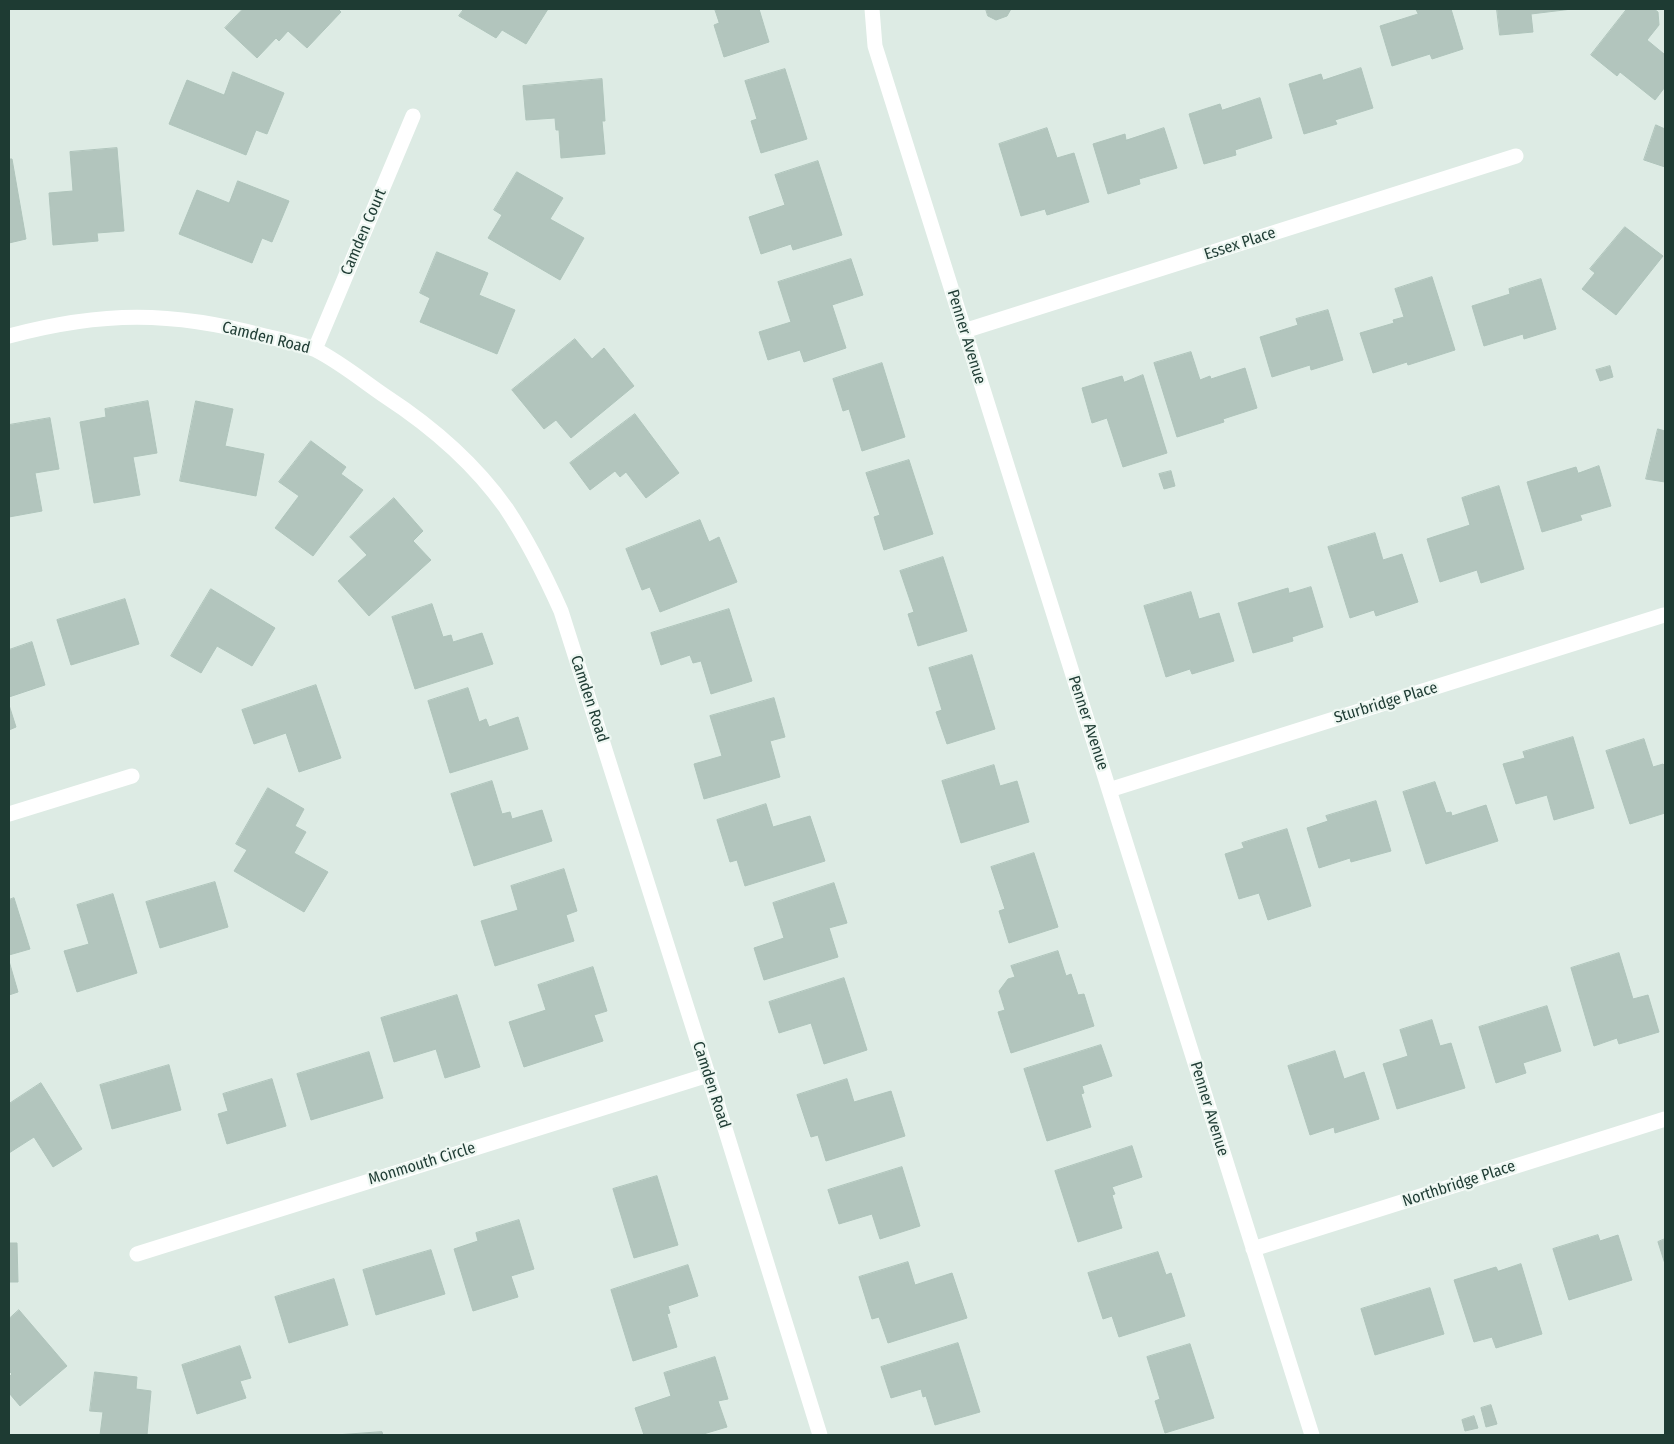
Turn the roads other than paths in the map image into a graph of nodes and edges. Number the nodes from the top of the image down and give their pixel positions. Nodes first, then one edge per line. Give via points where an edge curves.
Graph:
1 (872, 9) edge
2 (413, 116) dead end
3 (1516, 156) dead end
4 (964, 331) junction
5 (9, 336) edge
6 (315, 350) junction
7 (1664, 615) dead end
8 (132, 776) dead end
9 (1109, 790) junction
10 (9, 814) edge
11 (708, 1075) junction
12 (1665, 1119) edge
13 (1253, 1249) junction
14 (138, 1254) dead end
15 (820, 1435) edge
16 (1312, 1435) edge

1 - 4 street, Penner Avenue via 876,46
2 - 6 street, Camden Court
3 - 4 street, Essex Place
4 - 9 street, Penner Avenue
5 - 6 street, Camden Road via 82,319 144,317 189,320 251,332
6 - 11 street, Camden Road via 415,415 441,436 484,480 534,552 561,611
7 - 9 street, Sturbridge Place
8 - 10 street
9 - 13 street, Penner Avenue
11 - 14 street, Monmouth Circle
11 - 15 street, Camden Road
12 - 13 street, Northbridge Place
13 - 16 street, Penner Avenue

